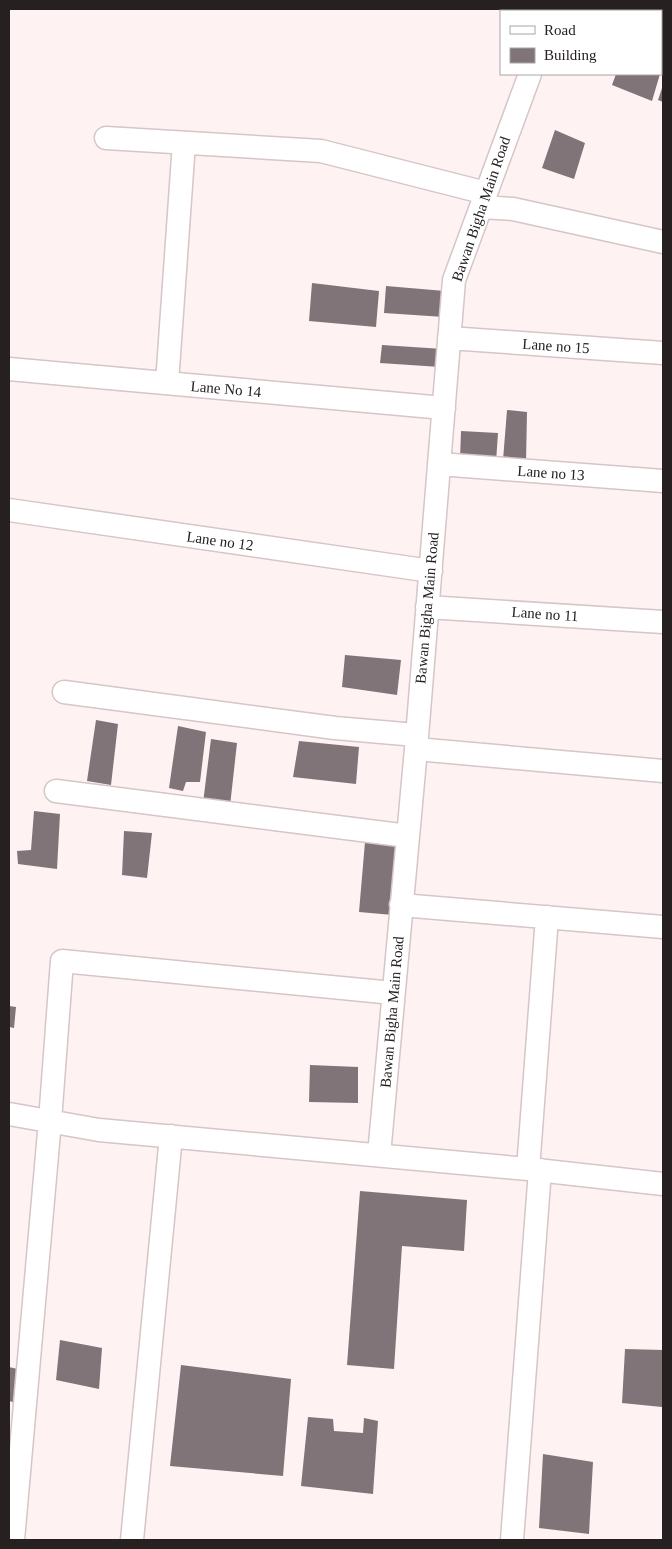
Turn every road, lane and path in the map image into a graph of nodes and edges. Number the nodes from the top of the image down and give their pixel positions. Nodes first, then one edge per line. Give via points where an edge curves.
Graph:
1 (530, 75) edge
2 (106, 138) dead end
3 (184, 143) junction
4 (484, 200) junction
5 (663, 242) edge
6 (450, 338) junction
7 (663, 353) edge
8 (9, 369) edge
9 (167, 383) junction
10 (444, 408) junction
11 (439, 464) junction
12 (663, 482) edge
13 (9, 510) edge
14 (430, 571) junction
15 (428, 607) junction
16 (663, 622) edge
17 (64, 692) dead end
18 (416, 742) junction
19 (663, 771) edge
20 (56, 790) dead end
21 (408, 836) junction
22 (402, 905) junction
23 (547, 917) junction
24 (663, 927) edge
25 (393, 993) junction
26 (9, 1114) edge
27 (50, 1121) junction
28 (171, 1136) junction
29 (379, 1155) junction
30 (534, 1169) junction
31 (663, 1184) edge
32 (13, 1540) edge
33 (132, 1540) edge
34 (512, 1540) edge

1 - 4 street, Bawan Bigha Main Road
2 - 3 street
3 - 4 street via 321,151
3 - 9 street
4 - 5 street
4 - 6 street, Bawan Bigha Main Road via 454,280
6 - 7 street, Lane no 15
6 - 10 street, Bawan Bigha Main Road
8 - 9 street, Lane No 14
9 - 10 street, Lane No 14
10 - 11 street, Bawan Bigha Main Road
11 - 12 street, Lane no 13
11 - 14 street, Bawan Bigha Main Road
13 - 14 street, Lane no 12
14 - 15 street, Bawan Bigha Main Road
15 - 16 street, Lane no 11
15 - 18 street, Bawan Bigha Main Road
17 - 18 street
18 - 19 street
18 - 21 street, Bawan Bigha Main Road
20 - 21 street
21 - 22 street, Bawan Bigha Main Road
22 - 23 street
22 - 25 street, Bawan Bigha Main Road
23 - 24 street
23 - 30 street
25 - 27 street via 62,961
25 - 29 street, Bawan Bigha Main Road
26 - 27 street
27 - 28 street via 99,1130
27 - 32 street
28 - 29 street
28 - 33 street
29 - 30 street
30 - 31 street
30 - 34 street

